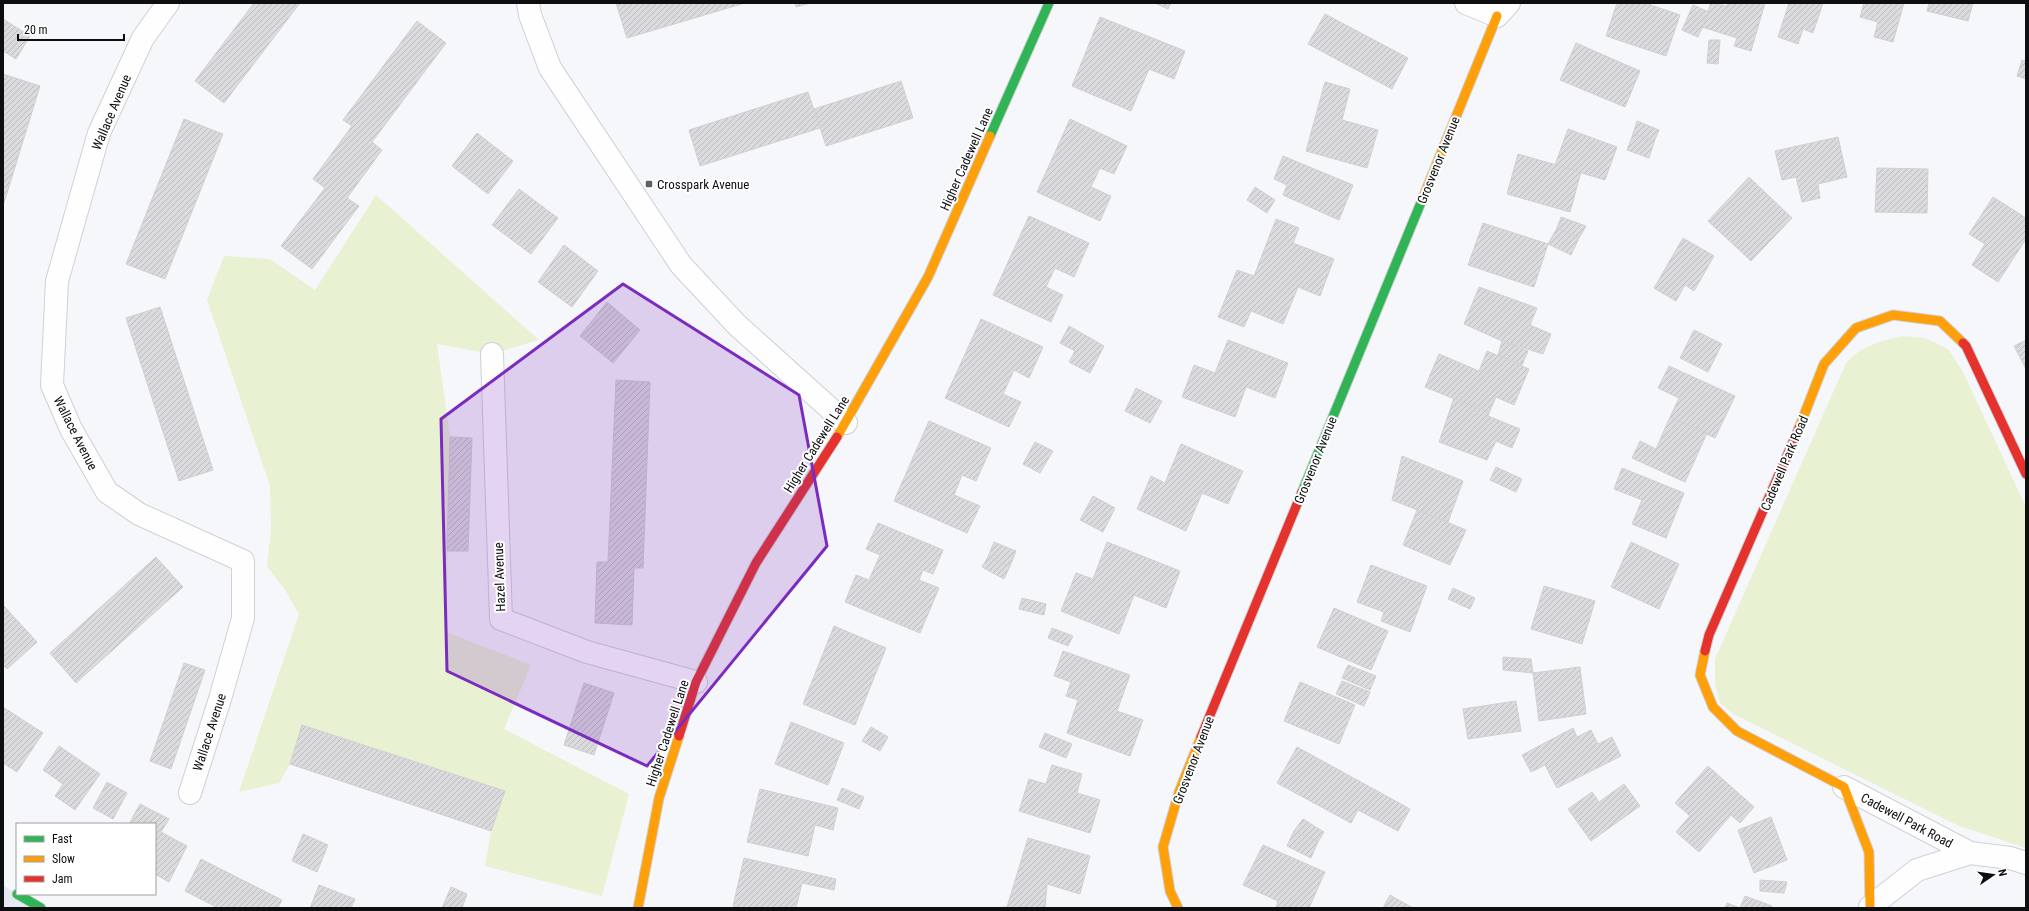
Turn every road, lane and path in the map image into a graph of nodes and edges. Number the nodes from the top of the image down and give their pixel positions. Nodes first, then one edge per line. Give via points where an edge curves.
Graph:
1 (168, 3) edge
2 (528, 3) edge
3 (1049, 3) edge
4 (1466, 3) edge
5 (1503, 10) edge
6 (492, 354) dead end
7 (846, 423) junction
8 (2026, 474) edge
9 (696, 682) junction
10 (1844, 787) junction
11 (190, 792) dead end
12 (1970, 853) junction
13 (2026, 864) edge
14 (8, 888) dead end
15 (16, 893) edge
16 (19, 895) edge
17 (41, 908) edge
18 (638, 908) edge
19 (1178, 908) edge
20 (1870, 908) edge

1 - 11 street, Wallace Avenue via 143,38 99,133 57,282 52,385 71,429 107,492 139,514 243,561 243,618
2 - 7 street via 550,68 681,265 737,325
3 - 7 street, Higher Cadewell Lane via 928,277
4 - 5 street, Grosvenor Avenue
5 - 19 street, Grosvenor Avenue via 1179,792 1163,847 1170,891
6 - 9 street, Hazel Avenue via 501,619 587,652
7 - 9 street, Higher Cadewell Lane via 756,563
8 - 10 street, Cadewell Park Road via 1966,346 1940,321 1893,315 1856,328 1824,364 1792,446 1709,635 1700,675 1713,707 1737,731
9 - 18 street, Higher Cadewell Lane via 659,798
10 - 12 street, Cadewell Park Road
10 - 20 street, Cadewell Park Road via 1869,852
12 - 13 street, Cadewell Park Road via 2010,858
12 - 20 street, Cadewell Park Road via 1917,870
14 - 15 street
16 - 17 street

